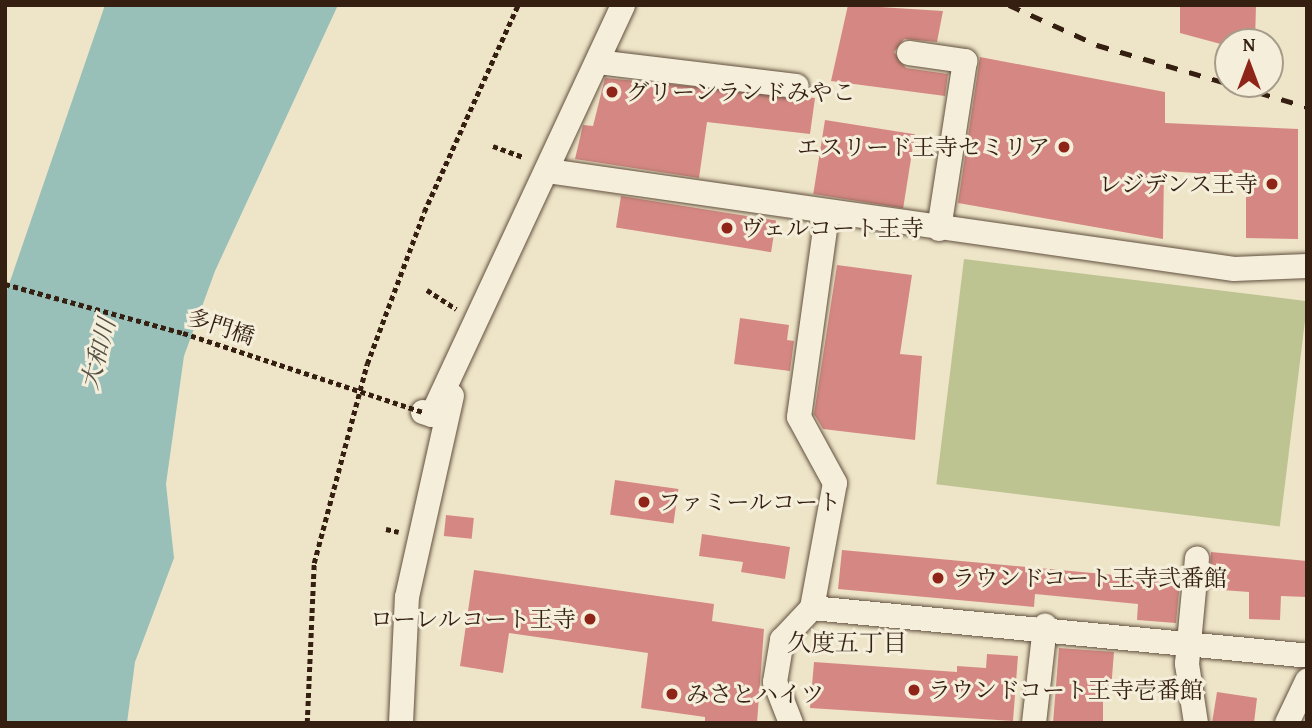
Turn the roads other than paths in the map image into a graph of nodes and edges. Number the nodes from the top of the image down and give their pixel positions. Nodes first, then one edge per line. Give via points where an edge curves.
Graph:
1 (623, 5) edge
2 (909, 53) dead end
3 (597, 62) junction
4 (797, 86) dead end
5 (548, 171) junction
6 (827, 214) junction
7 (939, 229) junction
8 (1307, 265) edge
9 (468, 320) junction
10 (423, 412) road end
11 (1197, 558) dead end
12 (812, 608) junction
13 (1045, 626) junction
14 (1188, 644) junction
15 (1307, 656) edge
16 (1307, 681) edge
17 (401, 723) edge
18 (791, 723) edge
19 (1034, 723) edge
20 (1196, 723) edge
21 (1287, 723) edge

1 - 3 street
2 - 7 street via 965,61
3 - 4 street
3 - 5 street
5 - 6 street
5 - 9 street
6 - 7 street
6 - 12 street via 799,417 835,483
7 - 8 street via 1234,269
9 - 10 street via 432,415
9 - 17 street via 407,597
11 - 14 street
12 - 13 street
12 - 18 street via 782,640 775,682
13 - 14 street
13 - 19 street
14 - 15 street
14 - 20 street
16 - 21 street

